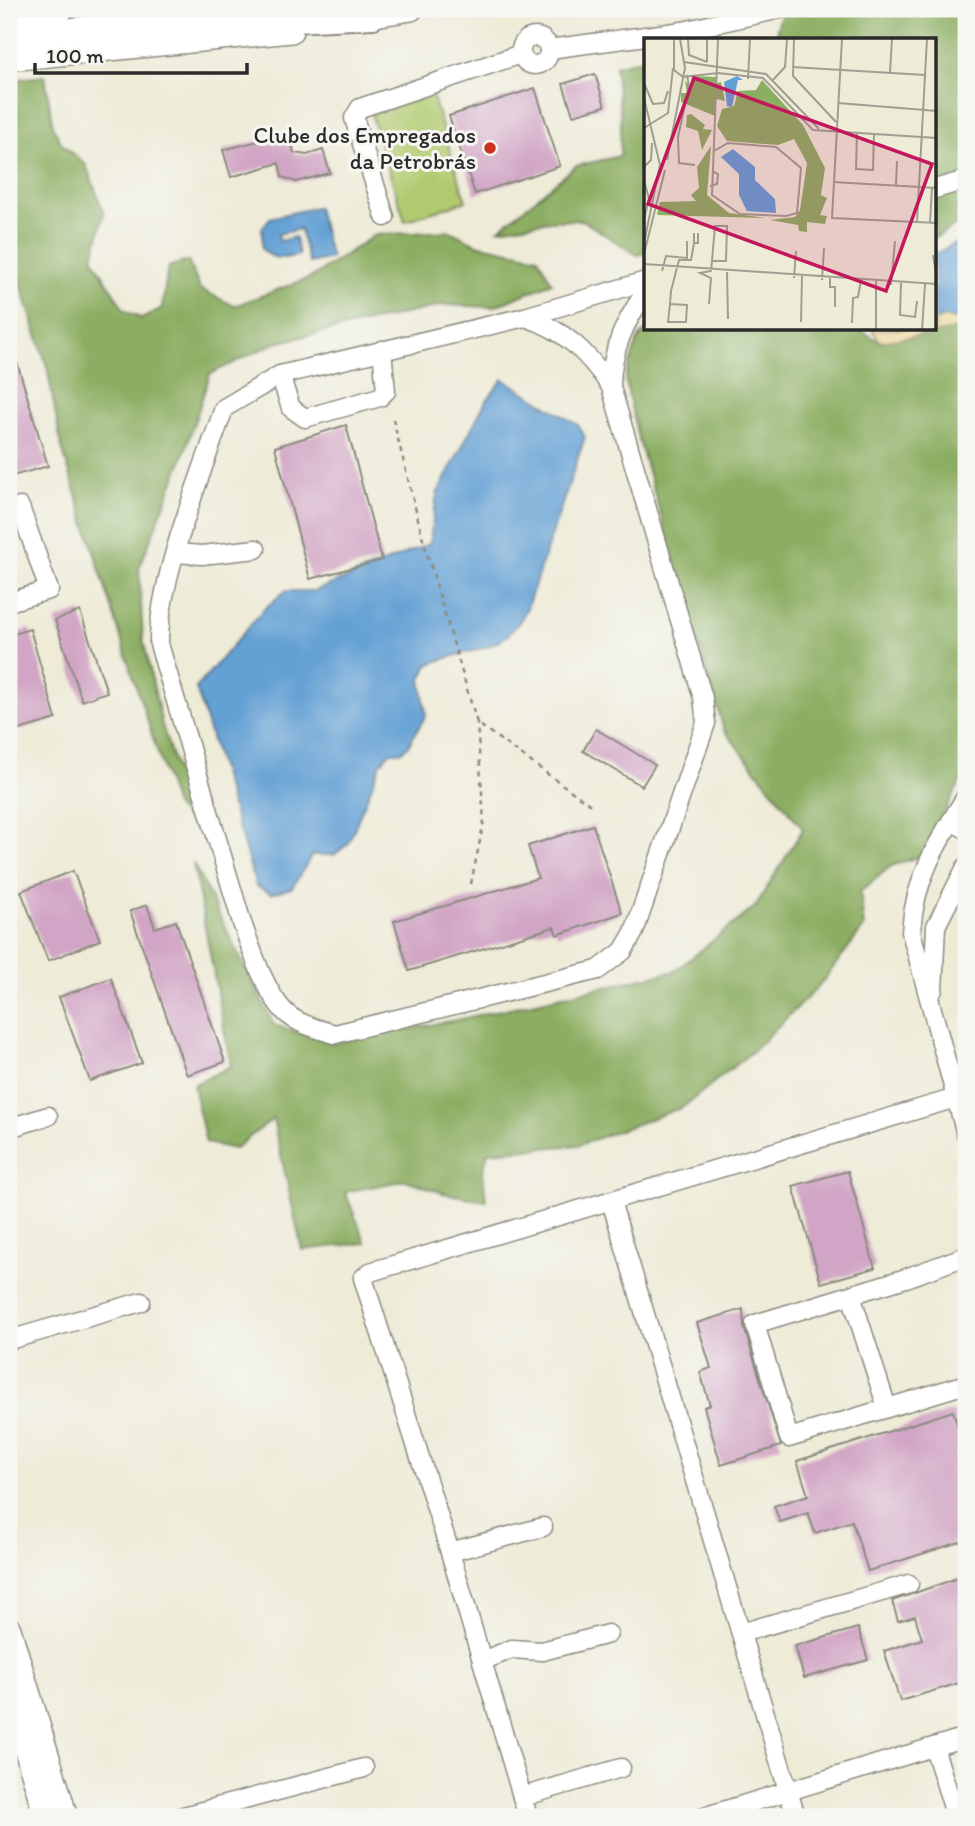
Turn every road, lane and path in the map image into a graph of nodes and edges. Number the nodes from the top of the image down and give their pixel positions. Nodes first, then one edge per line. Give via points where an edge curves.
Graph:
1 (60, 9) edge
2 (190, 9) edge
3 (411, 9) edge
4 (780, 9) edge
5 (373, 15) junction
6 (9, 18) edge
7 (90, 29) junction
8 (9, 40) edge
9 (9, 59) edge
10 (966, 180) edge
11 (936, 189) edge
12 (385, 217) dead end
13 (644, 282) edge
14 (644, 294) edge
15 (525, 317) junction
16 (382, 350) junction
17 (280, 375) junction
18 (611, 387) junction
19 (393, 419) dead end
20 (9, 510) edge
21 (256, 549) dead end
22 (176, 553) junction
23 (9, 602) edge
24 (477, 723) junction
25 (966, 797) edge
26 (592, 806) dead end
27 (958, 825) edge
28 (966, 867) edge
29 (471, 884) dead end
30 (943, 1055) junction
31 (961, 1096) edge
32 (48, 1116) dead end
33 (9, 1128) edge
34 (966, 1134) edge
35 (611, 1202) junction
36 (966, 1256) edge
37 (851, 1295) junction
38 (141, 1302) dead end
39 (9, 1340) edge
40 (966, 1384) edge
41 (887, 1408) junction
42 (543, 1527) dead end
43 (450, 1552) junction
44 (909, 1584) dead end
45 (9, 1629) edge
46 (741, 1633) junction
47 (608, 1634) dead end
48 (482, 1661) junction
49 (9, 1692) edge
50 (966, 1737) edge
51 (25, 1746) edge
52 (934, 1747) junction
53 (364, 1768) dead end
54 (621, 1768) dead end
55 (788, 1790) junction
56 (522, 1797) junction
57 (46, 1817) edge
58 (66, 1817) edge
59 (180, 1817) edge
60 (528, 1817) edge
61 (703, 1817) edge
62 (796, 1817) edge
63 (956, 1817) edge

1 - 6 highway
2 - 7 highway
3 - 5 main road
4 - 12 lane via 683,31 550,49 547,42 533,36 521,47 521,54 360,108 354,118
5 - 7 highway
5 - 9 main road via 290,31
7 - 8 highway
10 - 11 lane
13 - 15 lane
14 - 18 lane via 617,344
15 - 16 lane
15 - 18 lane via 575,343
16 - 17 lane
16 - 17 lane via 386,391 380,397 305,418 291,408
17 - 22 lane via 224,408
18 - 22 lane via 703,698 706,723 634,932 623,951 598,970 335,1034 310,1027 285,1012 258,966 242,923 159,644
19 - 24 path
20 - 23 lane via 20,507 49,590
21 - 22 lane
24 - 26 path
24 - 29 path via 484,821
25 - 27 lane
27 - 30 lane via 933,848 913,905 911,932
28 - 30 lane via 936,926 932,983
30 - 31 lane
31 - 34 lane
31 - 35 lane
32 - 33 lane
35 - 43 lane via 370,1272 363,1278
35 - 46 lane
36 - 37 lane
37 - 41 lane
37 - 41 lane via 755,1324 789,1438
38 - 39 lane
40 - 41 lane
42 - 43 lane
43 - 48 lane
44 - 46 lane
45 - 51 main road
46 - 55 lane
47 - 48 lane via 542,1651 512,1650
48 - 56 lane
49 - 51 main road
50 - 52 lane
51 - 57 main road
51 - 58 main road
52 - 55 lane
52 - 63 lane
53 - 59 lane
54 - 56 lane
55 - 61 lane
55 - 62 lane
56 - 60 lane

